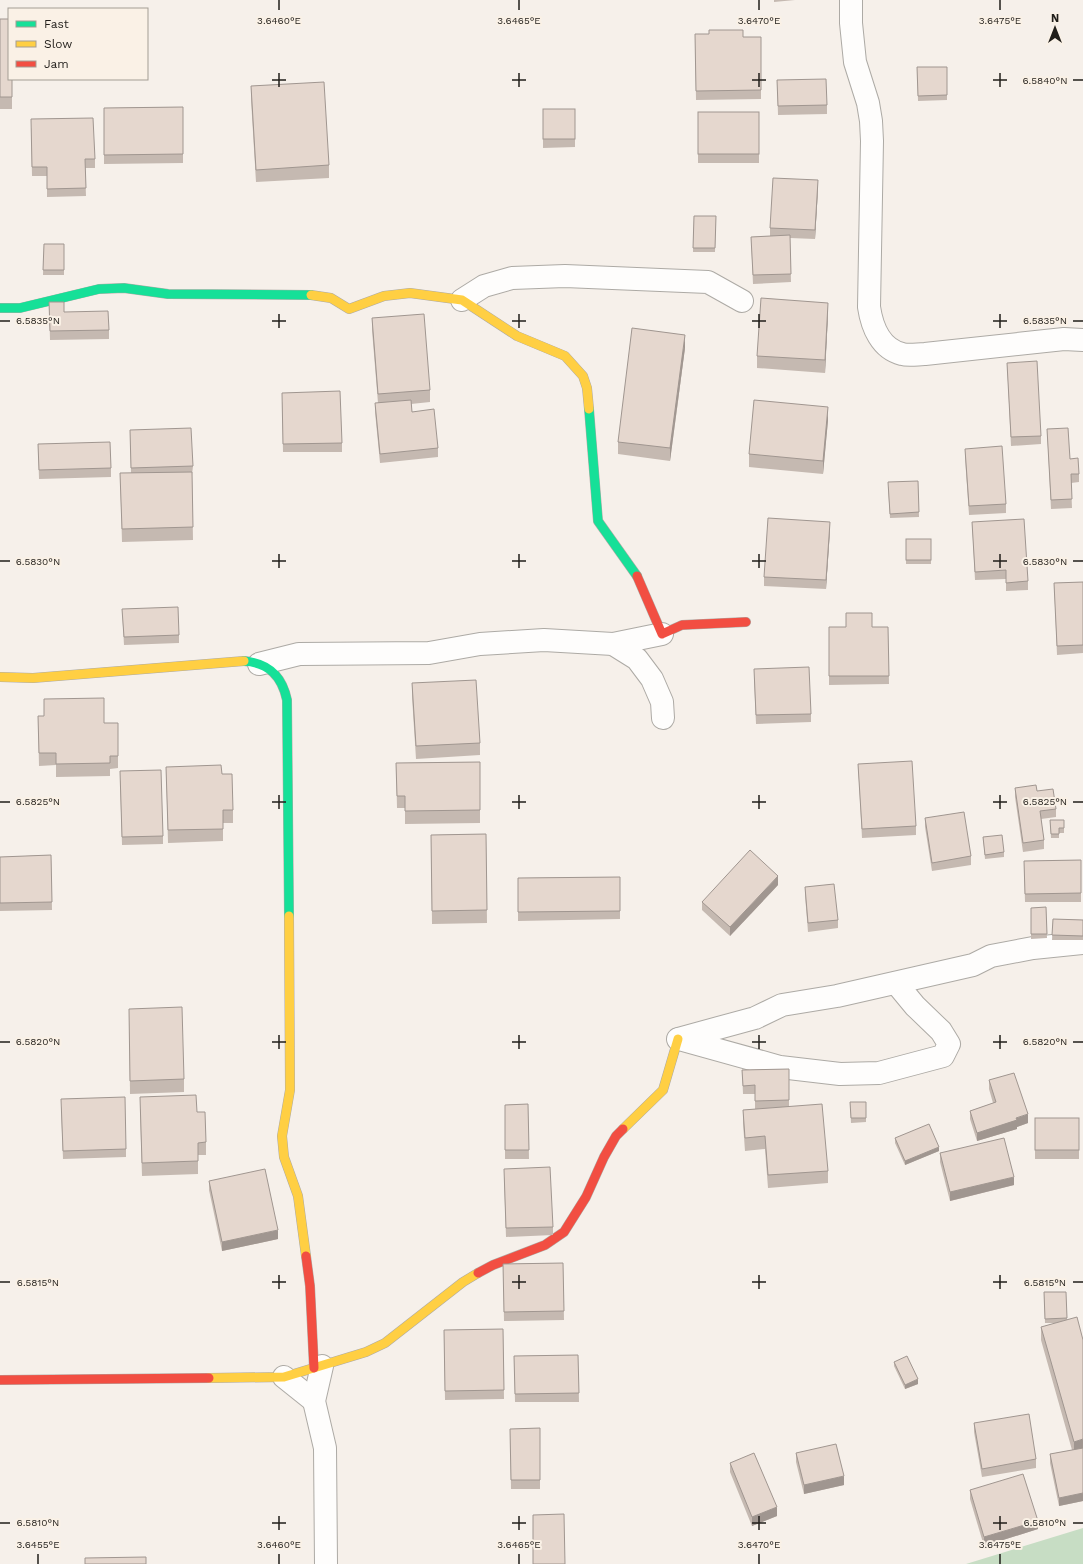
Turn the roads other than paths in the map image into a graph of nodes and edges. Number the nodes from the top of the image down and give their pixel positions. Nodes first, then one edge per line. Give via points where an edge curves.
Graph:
1 (851, 0) edge
2 (462, 300) junction
3 (742, 301) dead end
4 (0, 308) edge
5 (1083, 340) edge
6 (746, 622) dead end
7 (662, 634) junction
8 (613, 644) junction
9 (259, 664) junction
10 (0, 677) edge
11 (663, 718) dead end
12 (1083, 943) edge
13 (896, 983) junction
14 (678, 1038) junction
15 (318, 1367) junction
16 (284, 1378) junction
17 (0, 1380) edge
18 (314, 1401) junction
19 (326, 1564) edge

1 - 5 street via 854,62 868,103 871,121 869,307 877,334 887,347 903,354 925,354 1064,339
2 - 3 street via 484,286 512,278 565,276 708,282
2 - 4 street via 410,293 384,296 349,309 332,298 310,295 168,294 124,288 99,288 20,308
2 - 7 street via 517,336 565,356 583,376 587,388 598,521 636,574
6 - 7 street via 682,625
7 - 8 street
8 - 9 street via 544,640 480,644 429,653 299,654
8 - 11 street via 637,659 652,679 662,702
9 - 10 street via 245,661 33,678
9 - 15 street via 272,671 282,683 287,700 290,1090 282,1136 284,1157 298,1196
12 - 13 street via 1033,948 991,956 973,966
13 - 14 street via 782,1005 756,1018
13 - 14 street via 941,1031 949,1044 944,1056 879,1073 840,1074 780,1067
14 - 15 street via 663,1090 616,1136 586,1197 564,1232 545,1245 492,1265 463,1282 385,1343 366,1352
15 - 16 street
15 - 18 street
16 - 17 street
16 - 18 street
18 - 19 street via 325,1448

